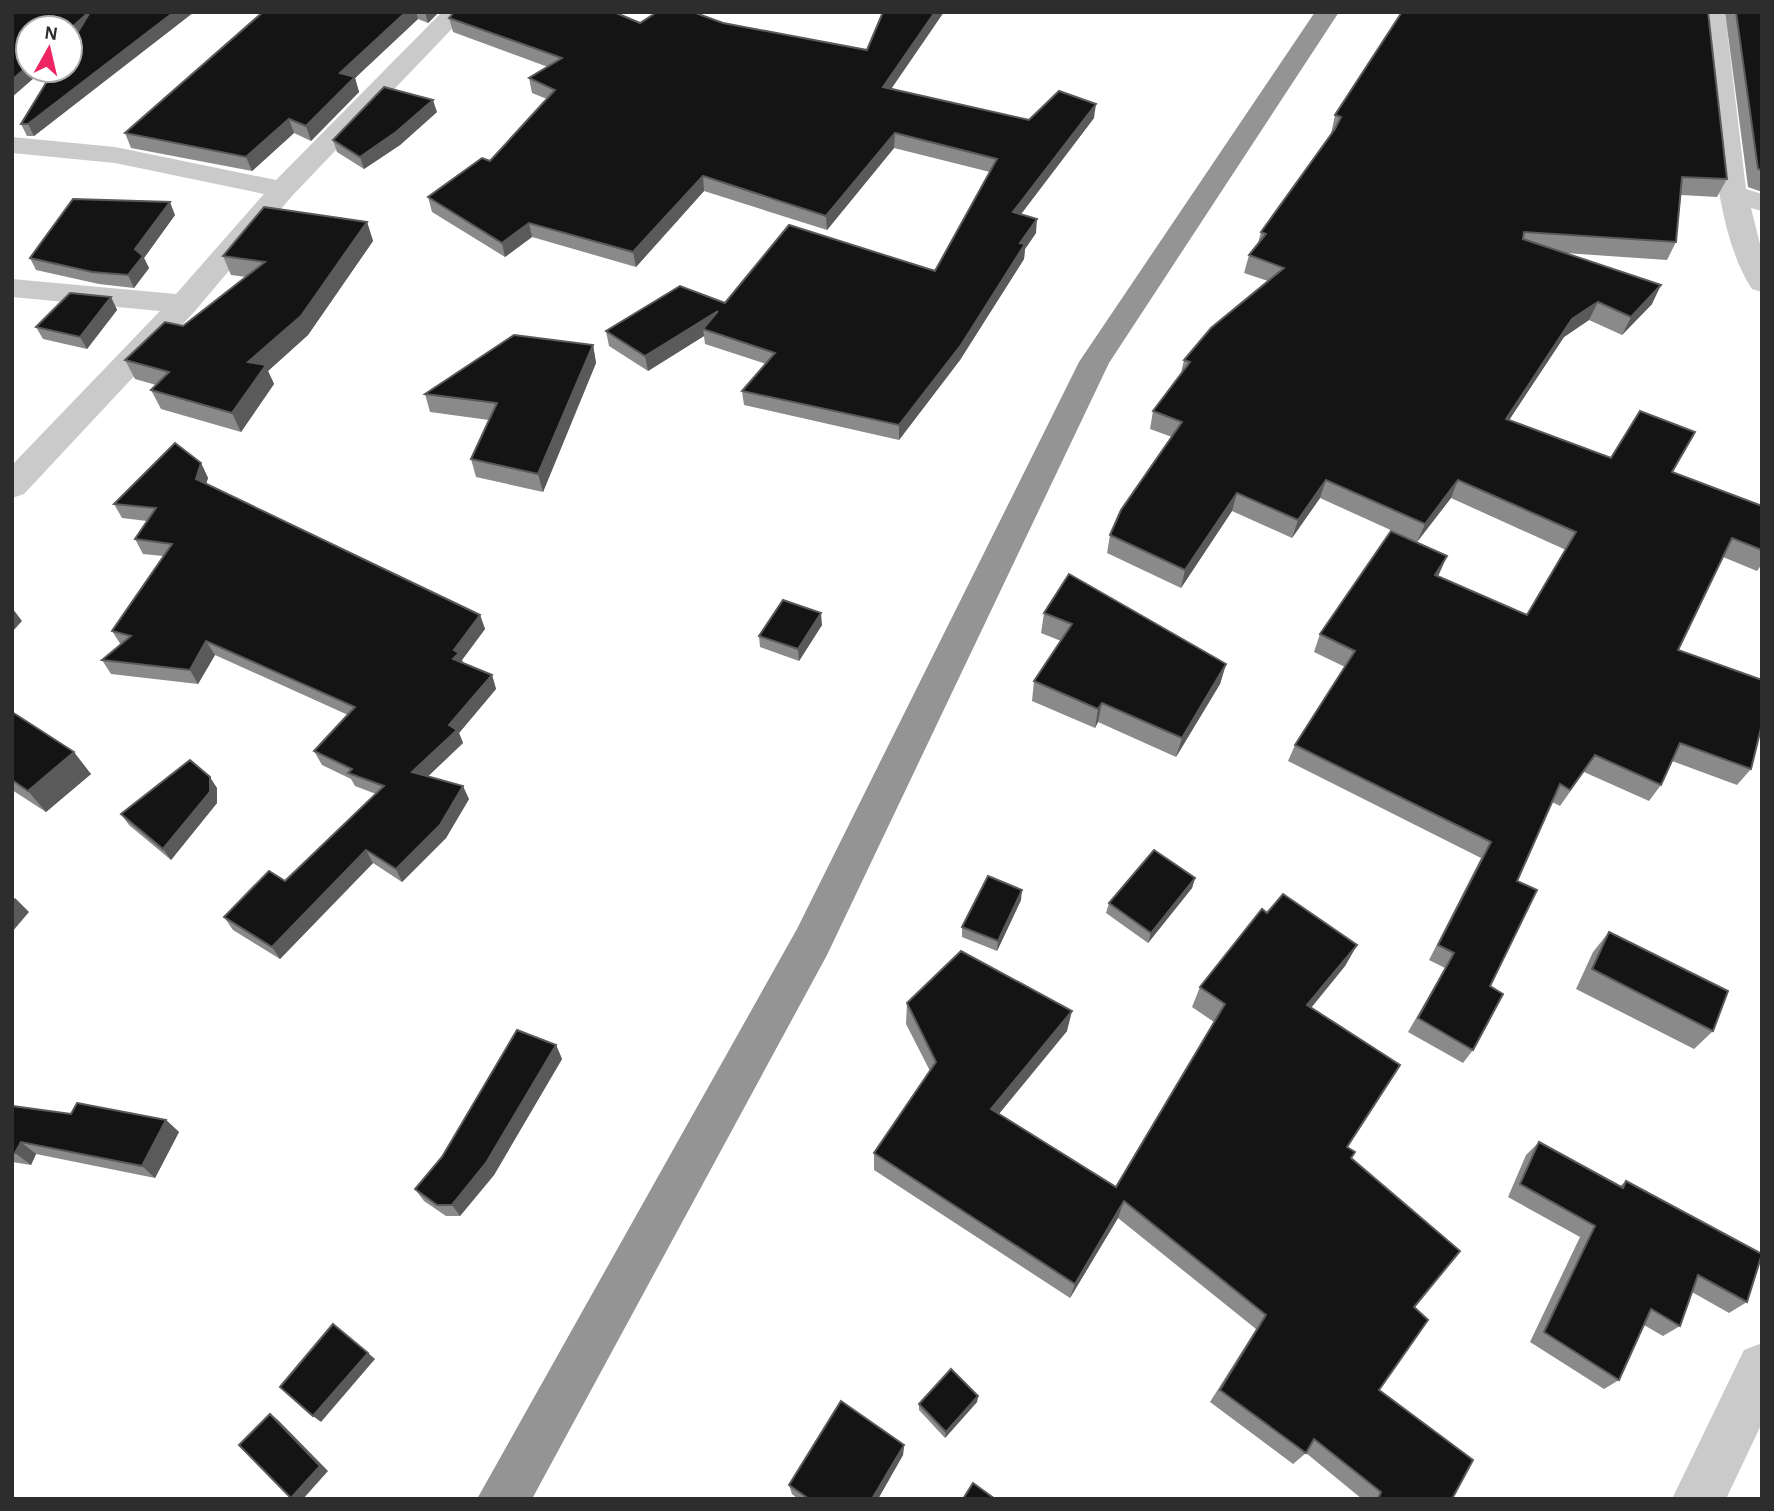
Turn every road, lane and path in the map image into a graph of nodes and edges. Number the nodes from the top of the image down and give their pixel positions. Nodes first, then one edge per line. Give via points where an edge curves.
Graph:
1 (456, 12) edge
2 (1327, 12) edge
3 (1713, 12) edge
4 (12, 145) edge
5 (282, 190) junction
6 (1733, 194) junction
7 (1762, 203) edge
8 (1762, 284) edge
9 (12, 288) edge
10 (184, 304) junction
11 (12, 486) edge
12 (1762, 1368) edge
13 (503, 1499) edge
14 (1698, 1499) edge

1 - 5 street
2 - 13 highway via 1094,362 812,942
3 - 6 street
4 - 5 street via 96,150
5 - 10 street
6 - 7 street
6 - 8 street via 1748,255
9 - 10 street
10 - 11 street
12 - 14 street

